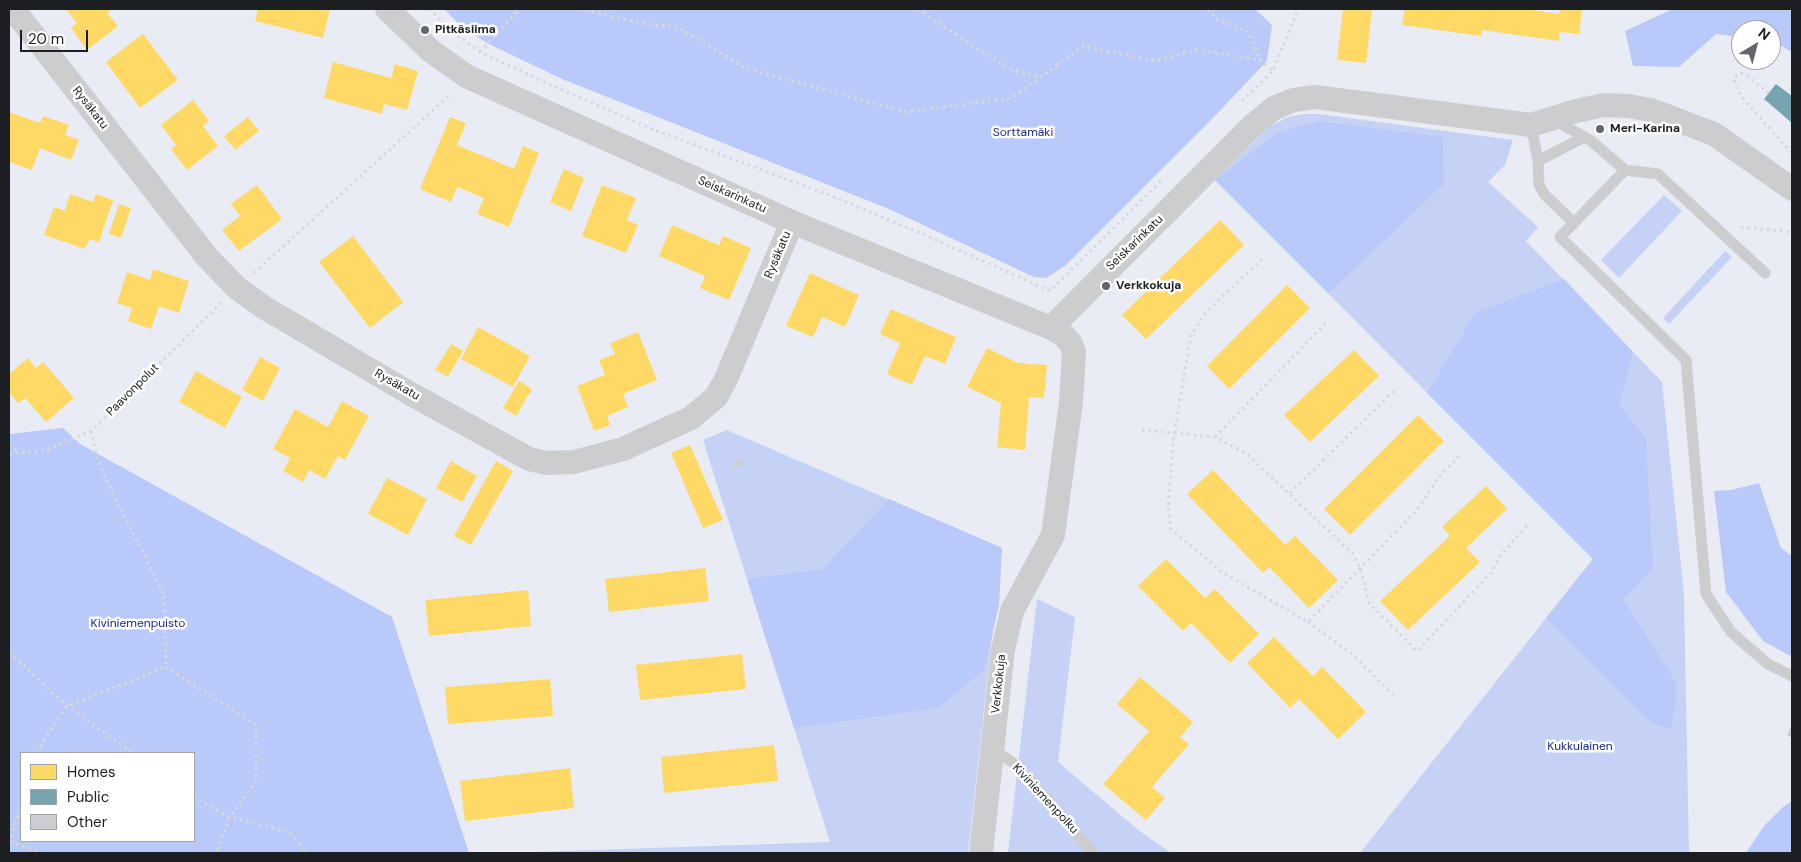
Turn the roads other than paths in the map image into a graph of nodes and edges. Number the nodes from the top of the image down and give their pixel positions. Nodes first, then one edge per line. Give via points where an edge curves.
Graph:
1 (13, 9) edge
2 (387, 9) edge
3 (1542, 122) junction
4 (1584, 137) junction
5 (1538, 161) junction
6 (1625, 170) junction
7 (1792, 189) edge
8 (792, 222) junction
9 (1574, 223) junction
10 (1765, 273) dead end
11 (1050, 328) junction
12 (1792, 676) edge
13 (992, 748) junction
14 (981, 853) edge
15 (1093, 853) edge

1 - 8 street, Rysäkatu via 207,258 237,288 325,344 529,459 547,463 574,462 623,449 691,418 716,397
2 - 8 street, Seiskarinkatu via 431,52 466,76
3 - 4 lane
3 - 5 lane
3 - 7 street, Seiskarinkatu via 1604,105 1651,110 1714,134
3 - 11 street, Seiskarinkatu via 1315,96 1274,108 1250,128
4 - 5 lane
4 - 6 lane
5 - 9 lane via 1539,185
6 - 9 lane
6 - 10 lane via 1658,174
8 - 11 street, Seiskarinkatu
9 - 12 lane via 1560,237 1686,360 1706,594 1731,632 1768,664
11 - 13 street, Verkkokuja via 1070,342 1074,352 1053,535 1012,610 1003,650
13 - 14 street, Verkkokuja
13 - 15 lane, Kiviniemenpolku via 1012,762 1039,790

